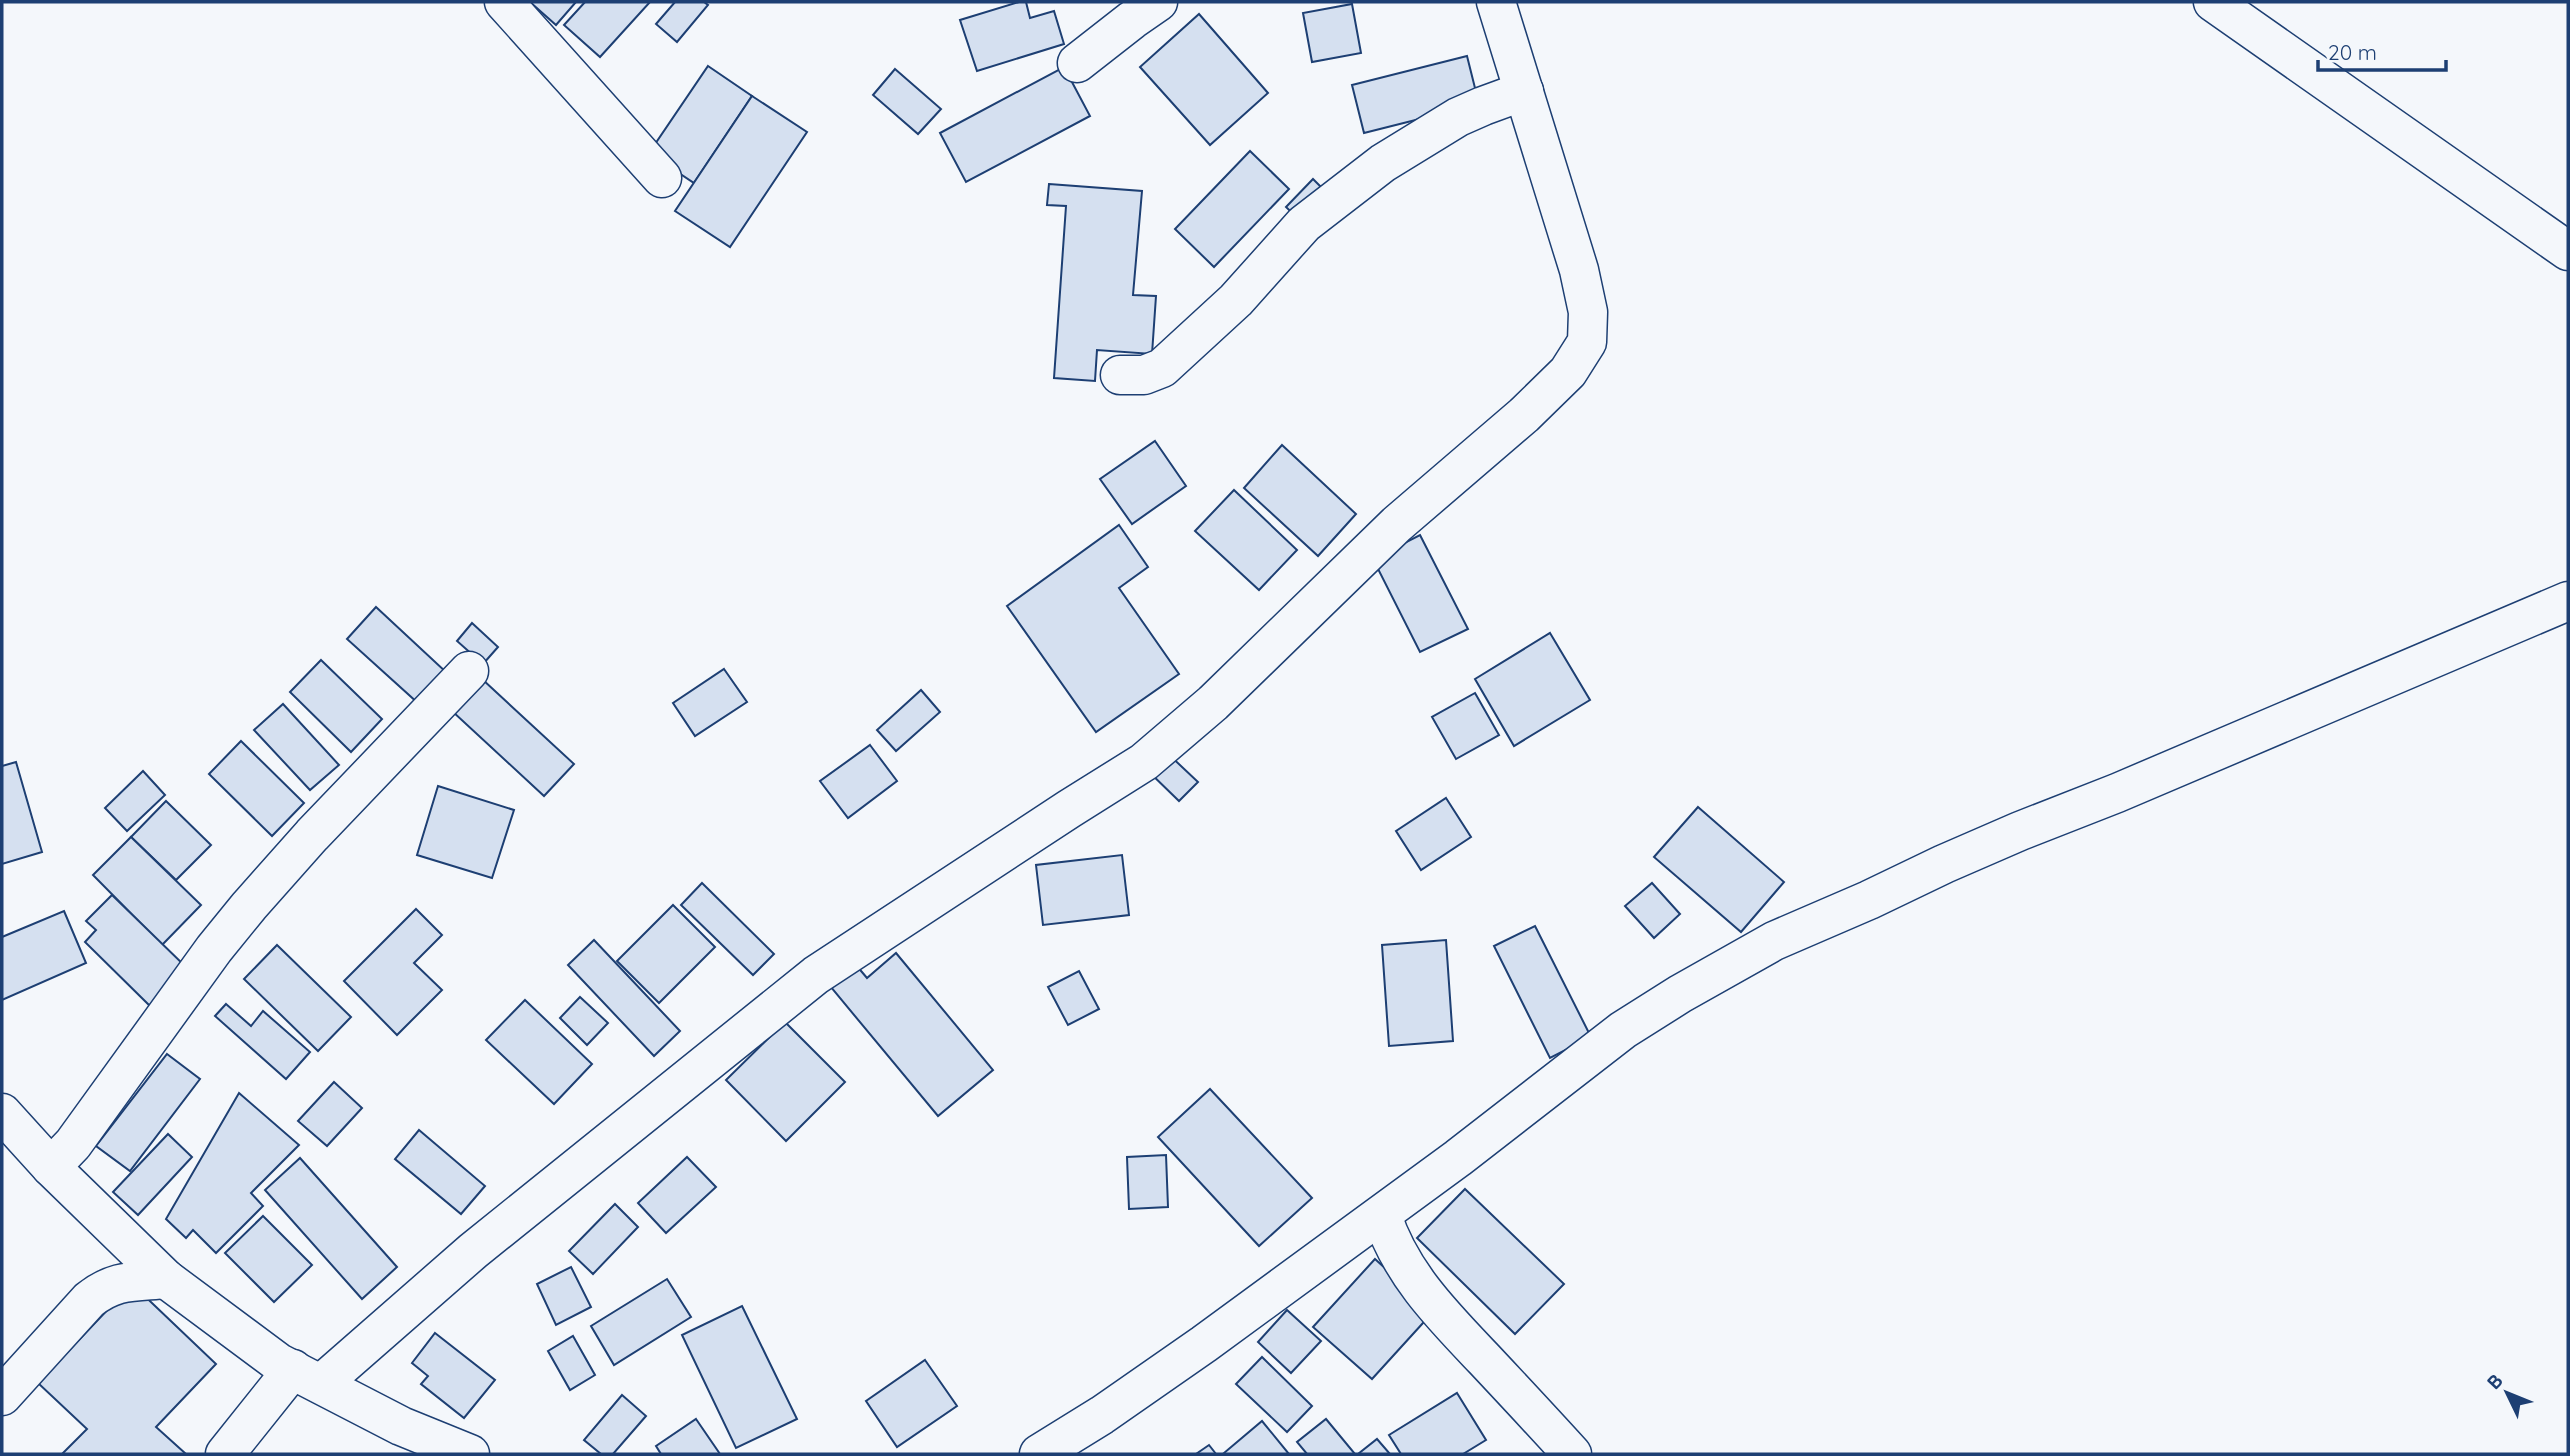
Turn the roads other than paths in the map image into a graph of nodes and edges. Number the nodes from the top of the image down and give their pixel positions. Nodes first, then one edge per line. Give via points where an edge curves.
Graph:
1 (504, 2) edge
2 (1158, 2) edge
3 (1496, 2) edge
4 (2213, 2) edge
5 (1077, 63) dead end
6 (1524, 91) junction
7 (662, 178) dead end
8 (2568, 251) edge
9 (1120, 375) dead end
10 (2568, 601) edge
11 (469, 671) dead end
12 (2, 1113) edge
13 (51, 1167) junction
14 (1382, 1215) junction
15 (166, 1279) junction
16 (307, 1377) junction
17 (2, 1396) edge
18 (225, 1454) edge
19 (470, 1454) edge
20 (1039, 1454) edge
21 (1572, 1454) edge

1 - 7 street
2 - 5 street
3 - 6 street
4 - 8 street
6 - 9 street via 1458,117 1383,163 1304,224 1236,300 1162,368 1144,375
6 - 16 street via 1588,312 1587,342 1568,372 1397,524 1213,703 1144,762 816,975 473,1251
10 - 14 street via 1982,848 1774,941 1623,1030
11 - 13 street via 249,906 73,1144
12 - 13 street
13 - 15 street
14 - 20 street via 1204,1344
14 - 21 street via 1390,1241 1422,1289
15 - 16 street via 279,1363
15 - 17 street via 105,1287
16 - 18 street
16 - 19 street via 401,1426

